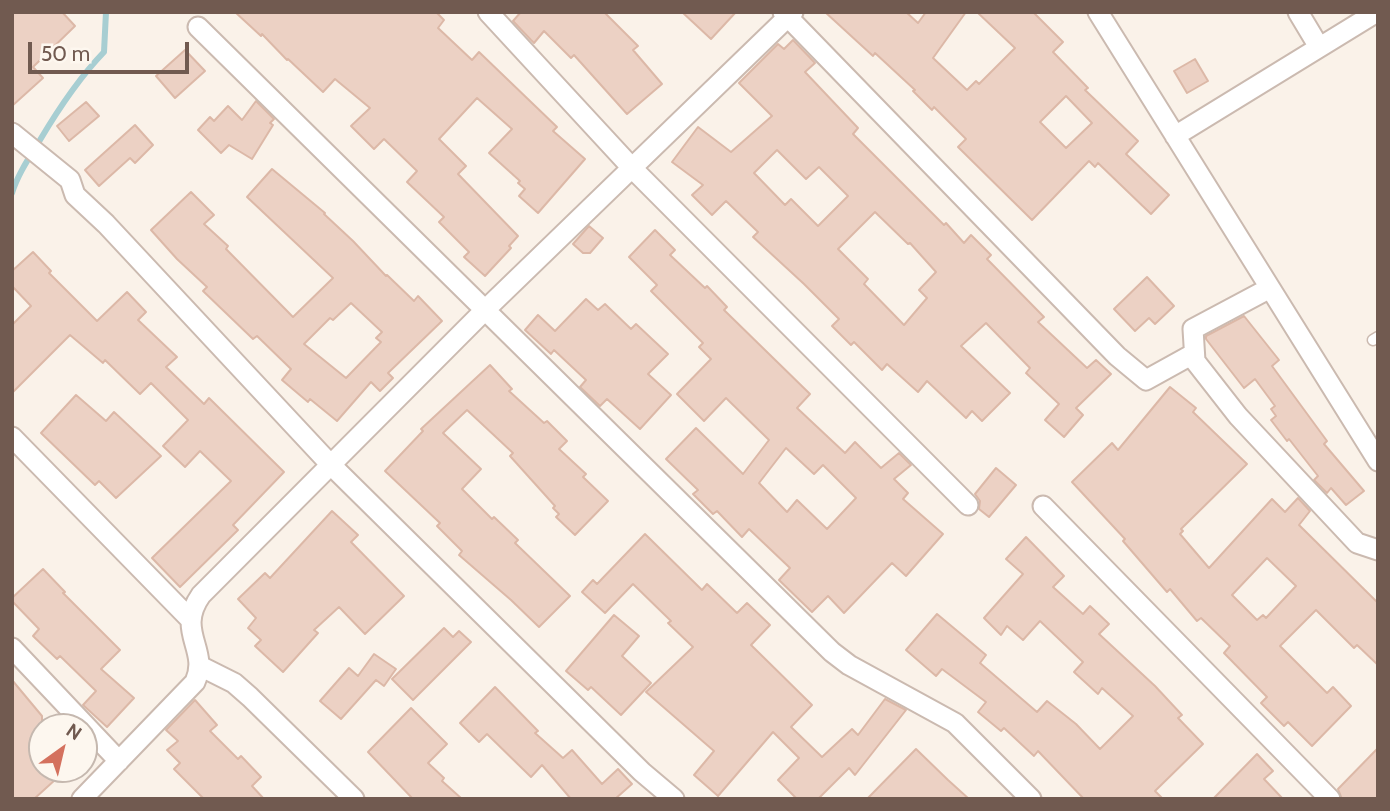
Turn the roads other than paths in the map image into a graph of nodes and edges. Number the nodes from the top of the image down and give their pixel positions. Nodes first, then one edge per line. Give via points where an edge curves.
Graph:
1 (488, 12) edge
2 (1097, 12) edge
3 (1298, 12) edge
4 (1377, 12) edge
5 (788, 14) edge
6 (198, 27) dead end
7 (1320, 47) junction
8 (12, 133) edge
9 (1175, 136) junction
10 (633, 169) junction
11 (1270, 288) junction
12 (485, 310) junction
13 (1193, 354) junction
14 (12, 437) edge
15 (1378, 461) edge
16 (330, 464) junction
17 (968, 505) dead end
18 (1043, 506) dead end
19 (1378, 550) edge
20 (190, 619) junction
21 (12, 648) edge
22 (200, 666) junction
23 (118, 761) junction
24 (82, 799) edge
25 (354, 799) edge
26 (674, 799) edge
27 (1031, 799) edge
28 (1331, 799) edge

1 - 10 street
2 - 9 street
3 - 7 street
4 - 7 street
5 - 10 street
5 - 13 street via 1117,356 1146,380
6 - 12 street
7 - 9 street
8 - 16 street via 70,180 75,195
9 - 11 street
10 - 12 street
10 - 17 street
11 - 13 street via 1193,329
11 - 15 street
12 - 16 street
12 - 27 street via 832,652 955,723
13 - 19 street via 1238,416 1357,543
14 - 20 street
16 - 20 street via 201,595
16 - 26 street
18 - 28 street
20 - 22 street
21 - 23 street
22 - 23 street via 195,682
22 - 25 street via 234,683
23 - 24 street

